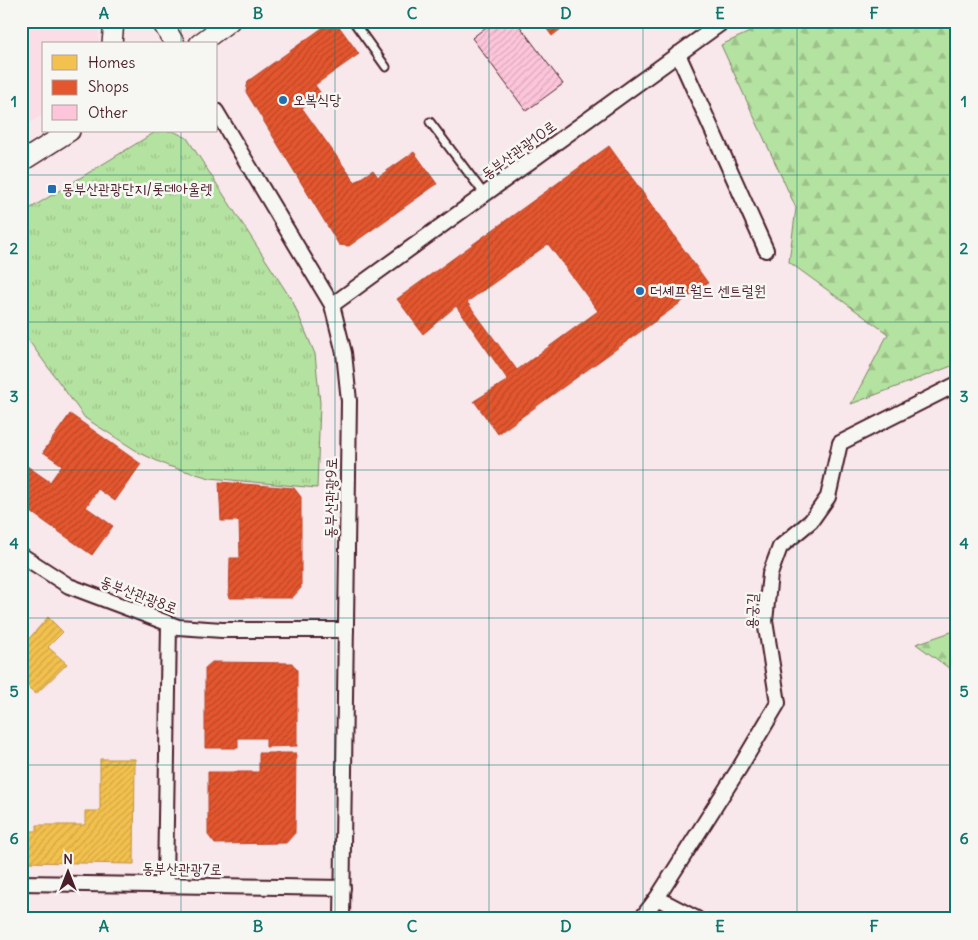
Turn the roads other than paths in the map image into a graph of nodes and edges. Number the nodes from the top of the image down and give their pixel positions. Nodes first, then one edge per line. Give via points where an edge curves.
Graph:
1 (114, 21) edge
2 (161, 21) edge
3 (230, 21) edge
4 (353, 21) edge
5 (724, 21) edge
6 (112, 42) edge
7 (174, 42) edge
8 (202, 42) edge
9 (678, 54) junction
10 (386, 67) dead end
11 (218, 114) edge
12 (430, 122) dead end
13 (68, 132) edge
14 (21, 162) edge
15 (485, 195) junction
16 (766, 250) dead end
17 (332, 305) junction
18 (957, 384) edge
19 (21, 556) edge
20 (169, 624) junction
21 (346, 630) junction
22 (21, 883) edge
23 (165, 885) junction
24 (343, 888) junction
25 (657, 898) junction
26 (342, 919) edge
27 (641, 919) edge
28 (697, 919) edge

1 - 6 main road
2 - 7 main road
3 - 8 main road
4 - 10 lane
5 - 9 street, 동부산관광10로
9 - 15 street, 동부산관광10로
9 - 16 street
11 - 17 street, 동부산관광9로
12 - 15 lane
13 - 14 main road
15 - 17 street, 동부산관광10로
17 - 21 street, 동부산관광9로 via 344,353 349,401
18 - 25 street, 용궁길 via 840,443 828,497 812,521 780,548 770,574 765,621 778,703
19 - 20 street, 동부산관광8로 via 69,586
20 - 21 street, 동부산관광8로 via 222,630
20 - 23 street
21 - 24 street, 동부산관광9로
22 - 23 street, 동부산관광7로
23 - 24 street, 동부산관광7로
24 - 26 street, 동부산관광9로
25 - 27 street
25 - 28 street

